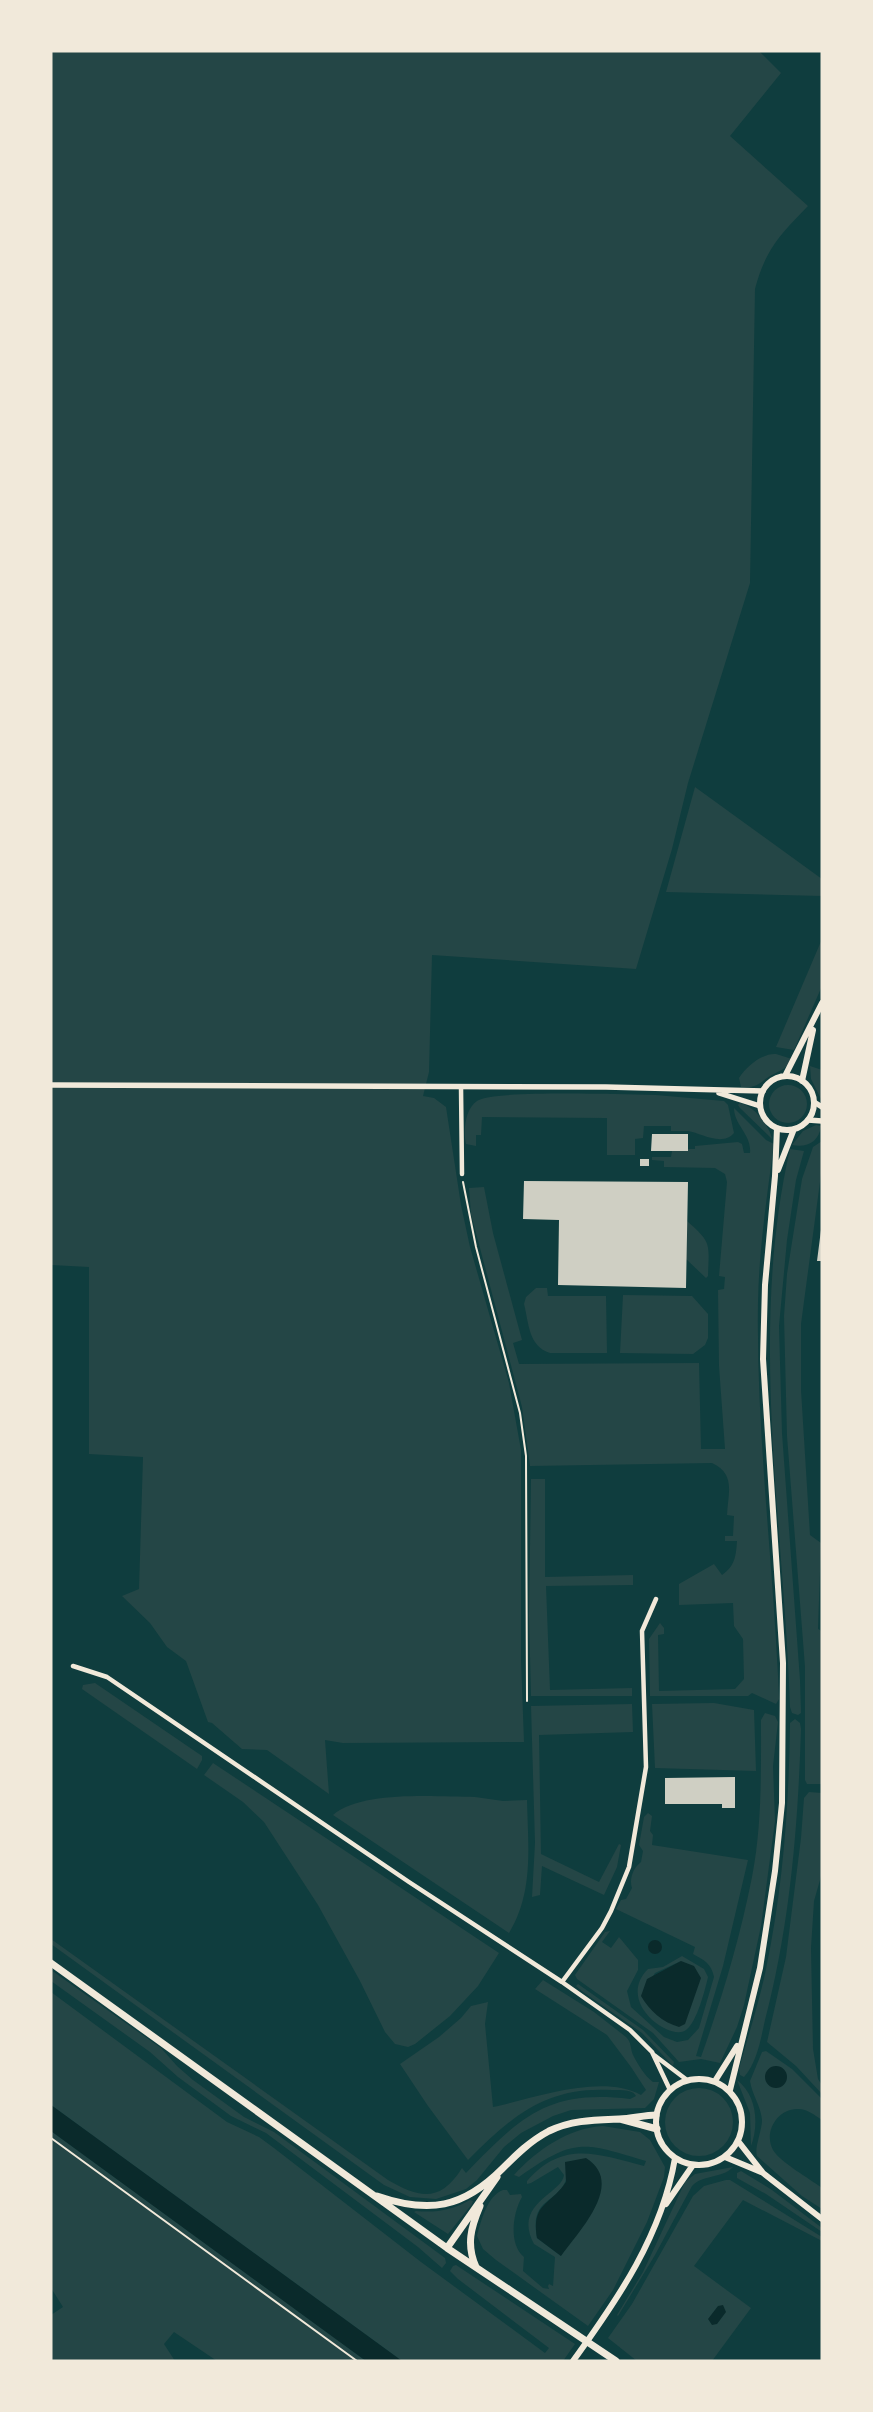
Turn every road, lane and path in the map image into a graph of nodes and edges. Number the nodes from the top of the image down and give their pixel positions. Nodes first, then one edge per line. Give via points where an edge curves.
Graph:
1 (822, 1003) edge
2 (814, 1021) junction
3 (785, 1076) junction
4 (802, 1081) junction
5 (51, 1085) edge
6 (461, 1087) junction
7 (708, 1090) junction
8 (763, 1091) junction
9 (814, 1102) junction
10 (760, 1106) junction
11 (822, 1108) edge
12 (808, 1120) junction
13 (822, 1121) edge
14 (777, 1128) junction
15 (794, 1129) junction
16 (462, 1174) joint
17 (775, 1176) junction
18 (656, 1599) dead end
19 (73, 1666) dead end
20 (527, 1701) dead end
21 (51, 1963) edge
22 (562, 1982) junction
23 (740, 2040) junction
24 (652, 2052) junction
25 (686, 2080) junction
26 (715, 2081) junction
27 (670, 2090) junction
28 (730, 2090) junction
29 (656, 2115) junction
30 (620, 2119) junction
31 (657, 2130) junction
32 (51, 2138) edge
33 (738, 2141) junction
34 (725, 2157) junction
35 (675, 2158) junction
36 (511, 2160) junction
37 (693, 2164) junction
38 (763, 2173) junction
39 (368, 2192) junction
40 (487, 2192) junction
41 (662, 2211) junction
42 (822, 2219) edge
43 (446, 2248) junction
44 (476, 2268) junction
45 (357, 2361) edge
46 (573, 2361) edge
47 (616, 2361) edge

1 - 2 main road
2 - 3 main road
2 - 4 main road
3 - 4 main road
3 - 8 main road via 772,1081
4 - 9 main road
5 - 6 street
6 - 7 street
6 - 16 street
7 - 8 street
7 - 10 street
8 - 10 main road
9 - 11 street
9 - 12 main road
10 - 14 main road via 766,1120
12 - 13 street
12 - 15 main road
14 - 15 main road
14 - 17 main road
15 - 17 main road
16 - 20 path via 476,1248 520,1413 526,1456
17 - 23 main road via 765,1285 763,1359 783,1663 782,1803 760,1968
18 - 22 street via 642,1631 646,1767 629,1867 602,1928
19 - 22 street via 107,1677
21 - 39 main road
22 - 24 street via 634,2033
23 - 26 main road
23 - 28 main road
24 - 25 street
24 - 27 street
25 - 26 main road via 703,2078
25 - 27 main road
26 - 28 main road
27 - 29 main road
28 - 33 main road via 742,2114
29 - 30 main road
29 - 31 main road
30 - 31 main road
30 - 36 main road via 598,2118 565,2125 540,2136
31 - 35 main road via 665,2148
32 - 45 path
33 - 34 main road
33 - 38 main road
34 - 37 main road via 710,2164
34 - 38 main road
35 - 37 main road
35 - 41 main road
36 - 39 main road via 478,2189 461,2200 444,2205 408,2204
36 - 40 main road
37 - 41 main road
38 - 42 main road
39 - 43 main road
40 - 43 main road
40 - 44 main road via 471,2232
41 - 46 main road via 610,2310
43 - 44 main road
44 - 47 main road

